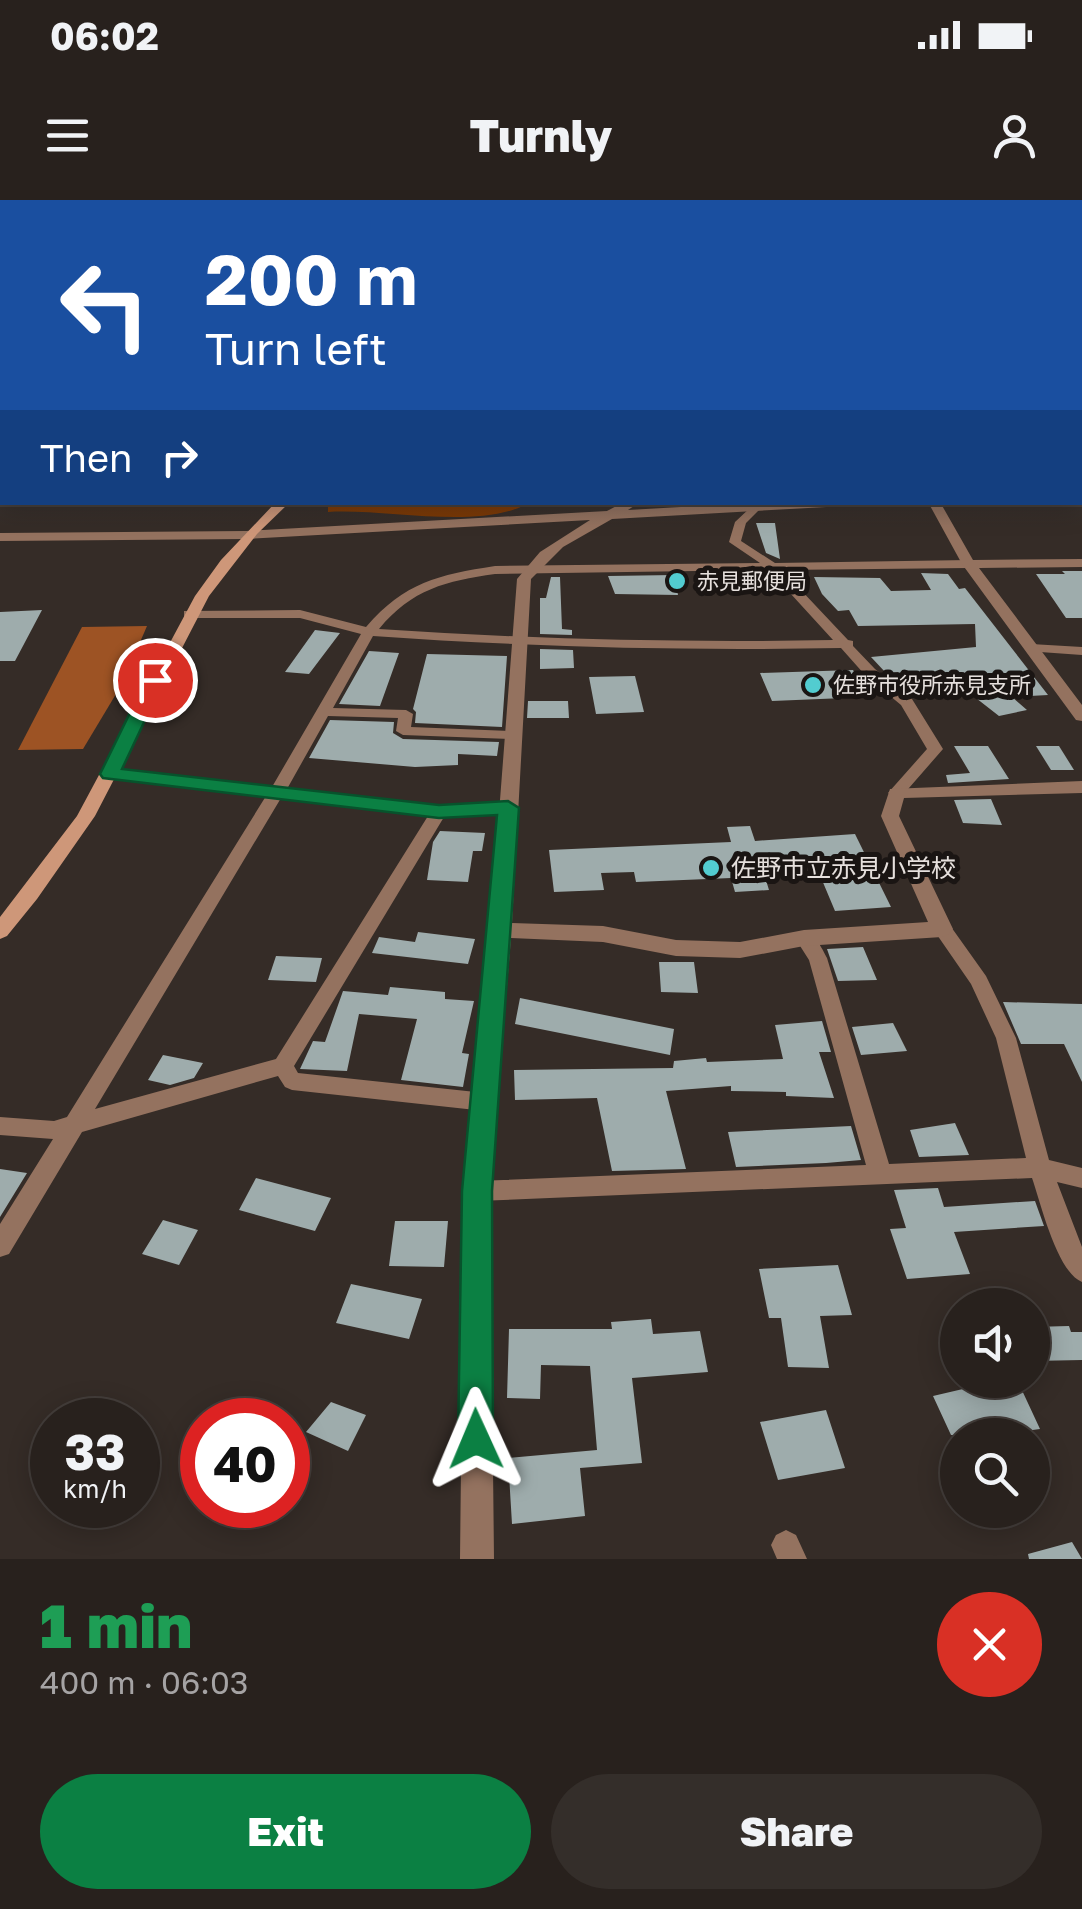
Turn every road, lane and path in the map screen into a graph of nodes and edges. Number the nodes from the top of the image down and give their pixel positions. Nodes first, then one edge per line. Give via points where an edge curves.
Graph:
1 (281, 505) edge
2 (629, 505) edge
3 (756, 505) edge
4 (936, 505) edge
5 (609, 516) junction
6 (246, 535) junction
7 (0, 537) edge
8 (1082, 563) edge
9 (969, 564) junction
10 (772, 566) junction
11 (529, 569) junction
12 (188, 614) junction
13 (369, 632) junction
14 (519, 642) junction
15 (848, 644) junction
16 (1031, 648) junction
17 (1082, 651) edge
18 (323, 712) junction
19 (1082, 716) edge
20 (512, 734) junction
21 (110, 774) junction
22 (1082, 788) edge
23 (277, 792) junction
24 (896, 793) junction
25 (508, 808) junction
26 (439, 812) junction
27 (942, 929) junction
28 (501, 930) junction
29 (0, 931) edge
30 (804, 938) junction
31 (283, 1066) junction
32 (485, 1102) junction
33 (78, 1123) junction
34 (0, 1126) edge
35 (1040, 1168) junction
36 (880, 1174) junction
37 (1082, 1178) edge
38 (477, 1191) junction
39 (0, 1246) edge
40 (1082, 1270) edge
41 (477, 1559) edge

1 - 6 main road
2 - 5 street
3 - 5 street
3 - 10 street via 735,542
4 - 9 street
5 - 6 street
5 - 11 street
6 - 7 street
6 - 12 main road
8 - 9 street
9 - 10 street
9 - 16 street
10 - 11 street
10 - 15 street
11 - 13 street via 473,572 418,588
11 - 14 street
12 - 13 street via 300,614
12 - 21 main road
13 - 14 street
13 - 18 street
14 - 15 street
14 - 20 street
15 - 24 street via 906,702 934,748
16 - 17 street
16 - 19 street
18 - 20 street via 406,714 402,730
18 - 23 street
20 - 25 street
21 - 23 street
21 - 29 main road
22 - 24 street
23 - 26 street
23 - 33 street
24 - 27 street via 890,816
25 - 26 street
25 - 28 street
26 - 31 street
27 - 30 street
27 - 35 street via 979,981 1006,1038
28 - 30 street via 740,950
28 - 32 street
30 - 36 street via 818,958
31 - 32 street via 292,1081
31 - 33 street
32 - 38 street
33 - 34 street via 54,1130
33 - 39 street
35 - 36 street
35 - 37 street
35 - 40 street
36 - 38 street
38 - 41 street

